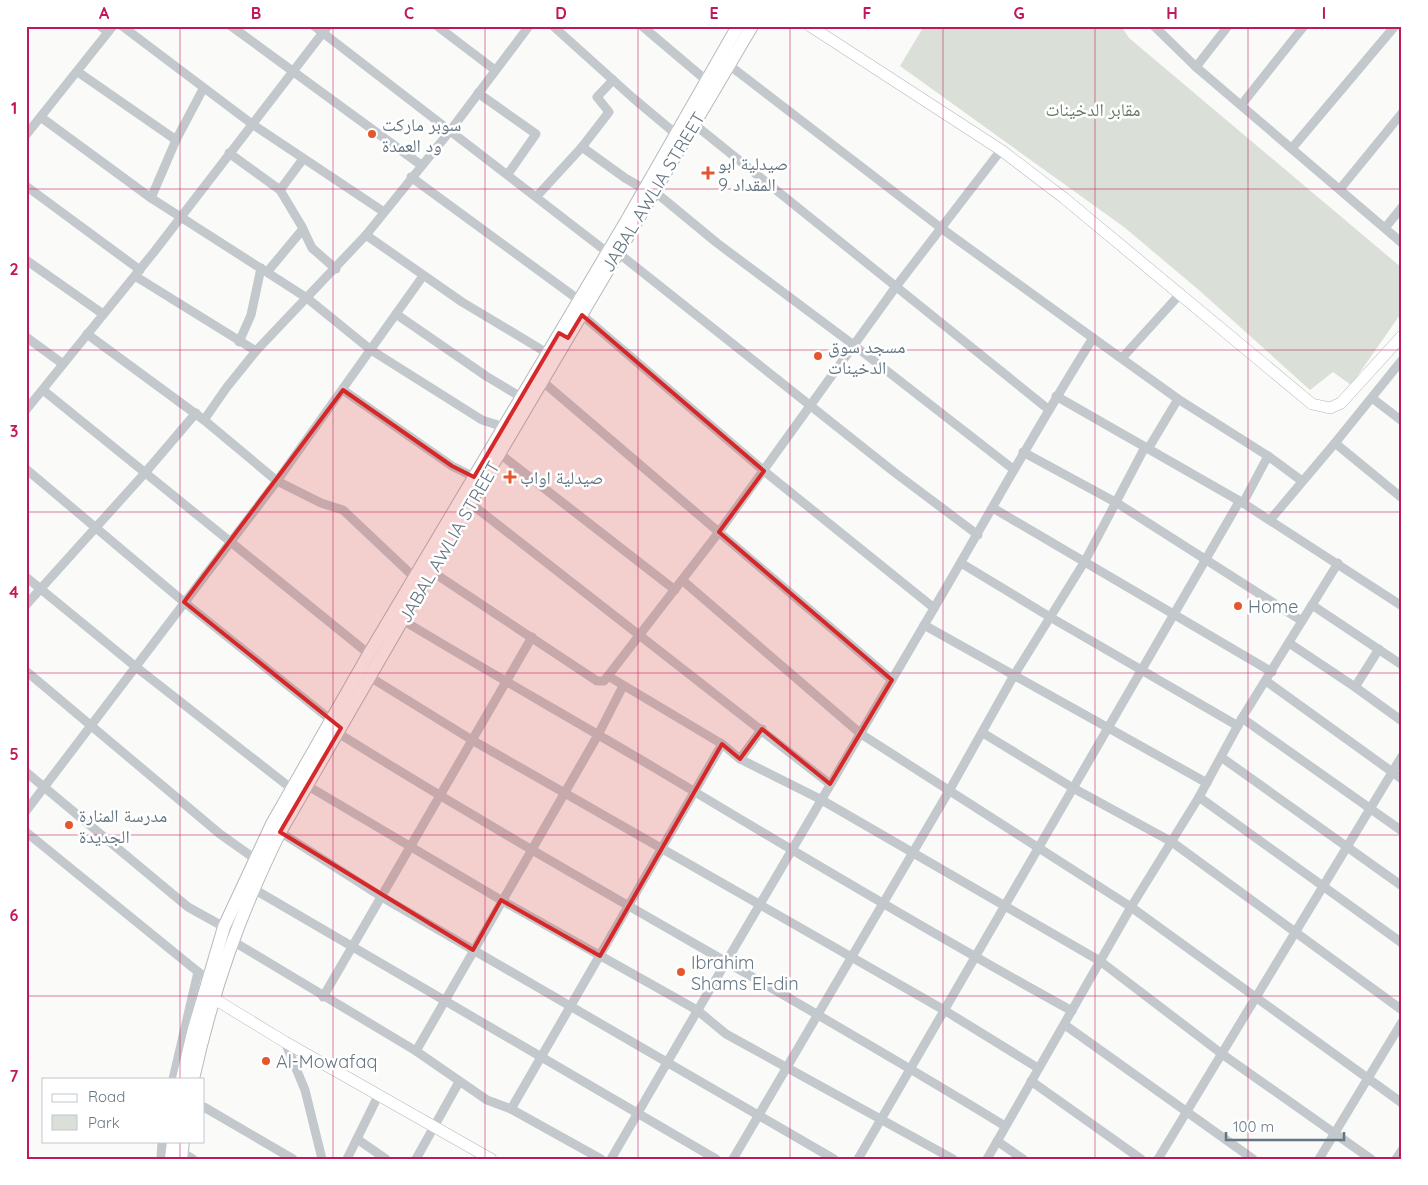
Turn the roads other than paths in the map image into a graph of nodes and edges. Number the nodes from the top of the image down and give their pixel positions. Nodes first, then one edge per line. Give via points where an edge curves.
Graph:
1 (100, 26) edge
2 (122, 26) edge
3 (231, 26) edge
4 (314, 26) edge
5 (437, 26) edge
6 (529, 26) edge
7 (553, 26) edge
8 (642, 26) edge
9 (752, 26) edge
10 (810, 26) edge
11 (1154, 26) edge
12 (1228, 26) edge
13 (1304, 26) edge
14 (1395, 26) edge
15 (737, 27) edge
16 (110, 29) edge
17 (326, 30) edge
18 (728, 65) junction
19 (1196, 67) junction
20 (495, 70) junction
21 (78, 72) junction
22 (292, 73) junction
23 (613, 80) junction
24 (707, 81) junction
25 (203, 89) junction
26 (478, 93) junction
27 (1242, 104) junction
28 (1402, 113) edge
29 (42, 118) junction
30 (252, 124) junction
31 (694, 124) junction
32 (450, 131) junction
33 (676, 134) junction
34 (26, 135) edge
35 (176, 140) junction
36 (582, 147) junction
37 (1292, 148) junction
38 (1000, 150) junction
39 (229, 152) junction
40 (303, 159) junction
41 (421, 165) junction
42 (508, 174) junction
43 (411, 177) junction
44 (26, 186) edge
45 (1340, 189) junction
46 (280, 190) junction
47 (649, 190) junction
48 (537, 196) junction
49 (151, 198) junction
50 (1402, 208) edge
51 (384, 212) junction
52 (181, 218) junction
53 (941, 228) junction
54 (1385, 228) junction
55 (303, 229) junction
56 (366, 235) junction
57 (1402, 243) edge
58 (612, 252) junction
59 (26, 260) edge
60 (336, 269) junction
61 (264, 270) junction
62 (137, 273) junction
63 (423, 276) junction
64 (895, 288) junction
65 (1181, 293) junction
66 (307, 298) junction
67 (579, 300) junction
68 (103, 314) junction
69 (396, 314) junction
70 (582, 315) junction
71 (87, 334) junction
72 (564, 335) junction
73 (1402, 336) edge
74 (26, 337) edge
75 (1093, 338) junction
76 (239, 342) junction
77 (855, 346) junction
78 (371, 350) junction
79 (256, 351) junction
80 (547, 353) junction
81 (1122, 358) junction
82 (1402, 360) edge
83 (63, 364) junction
84 (542, 381) junction
85 (43, 390) junction
86 (343, 390) junction
87 (1056, 396) junction
88 (521, 397) junction
89 (1372, 398) junction
90 (1178, 399) junction
91 (812, 405) junction
92 (1048, 409) junction
93 (26, 410) edge
94 (196, 413) junction
95 (204, 420) junction
96 (1402, 421) edge
97 (504, 427) junction
98 (1336, 443) junction
99 (1146, 448) junction
100 (1023, 452) junction
101 (500, 454) junction
102 (1268, 456) junction
103 (1013, 469) junction
104 (26, 470) edge
105 (764, 471) junction
106 (144, 474) junction
107 (474, 477) junction
108 (277, 481) junction
109 (1302, 481) junction
110 (1402, 498) edge
111 (470, 503) junction
112 (1117, 503) junction
113 (1241, 503) junction
114 (993, 508) junction
115 (1270, 520) junction
116 (96, 526) junction
117 (719, 532) junction
118 (978, 535) junction
119 (229, 542) junction
120 (1205, 558) junction
121 (1084, 561) junction
122 (961, 563) junction
123 (1338, 563) junction
124 (431, 571) junction
125 (26, 577) edge
126 (414, 577) junction
127 (682, 580) junction
128 (40, 588) junction
129 (675, 590) junction
130 (184, 602) junction
131 (26, 604) edge
132 (1312, 605) junction
133 (1402, 606) edge
134 (934, 608) junction
135 (1175, 613) junction
136 (1050, 617) junction
137 (404, 621) junction
138 (1302, 621) junction
139 (924, 625) junction
140 (640, 636) junction
141 (532, 637) junction
142 (1289, 643) junction
143 (1379, 649) junction
144 (369, 654) junction
145 (1402, 664) edge
146 (136, 667) junction
147 (359, 670) junction
148 (1143, 670) junction
149 (26, 671) edge
150 (1272, 672) junction
151 (608, 676) junction
152 (371, 677) junction
153 (1013, 677) junction
154 (892, 680) junction
155 (1266, 681) junction
156 (506, 683) junction
157 (624, 686) junction
158 (1355, 686) junction
159 (330, 720) junction
160 (1402, 721) edge
161 (1240, 722) junction
162 (91, 726) junction
163 (1108, 726) junction
164 (762, 729) junction
165 (983, 733) junction
166 (338, 734) junction
167 (861, 734) junction
168 (598, 735) junction
169 (472, 740) junction
170 (722, 744) junction
171 (1402, 756) edge
172 (1221, 757) junction
173 (740, 759) junction
174 (26, 772) edge
175 (1392, 772) junction
176 (1402, 779) edge
177 (1207, 783) junction
178 (830, 784) junction
179 (308, 786) junction
180 (45, 788) junction
181 (1073, 788) junction
182 (292, 789) junction
183 (950, 791) junction
184 (695, 792) junction
185 (565, 793) junction
186 (440, 797) junction
187 (1199, 797) junction
188 (820, 799) junction
189 (1370, 808) junction
190 (26, 811) edge
191 (1402, 831) edge
192 (26, 832) edge
193 (280, 832) junction
194 (1172, 842) junction
195 (412, 847) junction
196 (662, 847) junction
197 (1039, 847) junction
198 (1347, 847) junction
199 (531, 850) junction
200 (790, 851) junction
201 (913, 853) junction
202 (254, 858) junction
203 (1323, 886) junction
204 (1402, 886) edge
205 (252, 888) junction
206 (382, 897) junction
207 (501, 900) junction
208 (759, 903) junction
209 (882, 904) junction
210 (1005, 904) junction
211 (629, 906) junction
212 (1131, 906) junction
213 (224, 927) junction
214 (1295, 932) junction
215 (231, 940) junction
216 (1402, 943) edge
217 (353, 948) junction
218 (473, 950) junction
219 (600, 956) junction
220 (851, 957) junction
221 (976, 958) junction
222 (725, 961) junction
223 (1100, 961) junction
224 (203, 976) junction
225 (209, 995) junction
226 (1256, 996) junction
227 (323, 997) junction
228 (444, 1001) junction
229 (571, 1007) junction
230 (697, 1010) junction
231 (944, 1010) junction
232 (1072, 1010) junction
233 (1402, 1010) edge
234 (818, 1014) junction
235 (1402, 1022) edge
236 (1065, 1025) junction
237 (284, 1042) junction
238 (416, 1051) junction
239 (1222, 1054) junction
240 (541, 1058) junction
241 (667, 1061) junction
242 (787, 1066) junction
243 (910, 1068) junction
244 (1038, 1068) junction
245 (174, 1078) edge
246 (182, 1078) edge
247 (193, 1078) edge
248 (1367, 1078) junction
249 (1031, 1081) junction
250 (459, 1082) junction
251 (379, 1094) junction
252 (1402, 1103) edge
253 (205, 1108) edge
254 (511, 1109) junction
255 (1186, 1110) junction
256 (638, 1114) junction
257 (758, 1115) junction
258 (880, 1118) junction
259 (434, 1126) junction
260 (1005, 1126) junction
261 (1335, 1134) junction
262 (357, 1139) junction
263 (997, 1141) junction
264 (162, 1142) edge
265 (174, 1142) edge
266 (1402, 1150) edge
267 (182, 1154) edge
268 (160, 1159) edge
269 (293, 1159) edge
270 (322, 1159) edge
271 (347, 1159) edge
272 (386, 1159) edge
273 (416, 1159) edge
274 (491, 1159) edge
275 (600, 1159) edge
276 (612, 1159) edge
277 (716, 1159) edge
278 (733, 1159) edge
279 (834, 1159) edge
280 (858, 1159) edge
281 (952, 1159) edge
282 (986, 1159) edge
283 (1023, 1159) edge
284 (1141, 1159) edge
285 (1158, 1159) edge
286 (1253, 1159) edge
287 (1319, 1159) edge
288 (1371, 1159) edge
289 (1396, 1159) edge

1 - 16 street
2 - 25 street
3 - 22 street
4 - 17 street
5 - 20 street
6 - 20 street
7 - 23 street
8 - 24 street
9 - 18 main road, JABAL AWLIA STREET
10 - 38 street
11 - 19 street
12 - 19 street
13 - 27 street
14 - 37 street
15 - 24 main road, JABAL AWLIA STREET
16 - 21 street
17 - 22 street
17 - 32 street
18 - 31 main road, JABAL AWLIA STREET
18 - 53 street
19 - 27 street
20 - 26 street
21 - 29 street
21 - 35 street
22 - 30 street
22 - 41 street
23 - 33 street
23 - 36 street via 597,97 609,112
24 - 33 main road, JABAL AWLIA STREET
25 - 30 street
25 - 35 street
26 - 32 street
26 - 42 street via 536,134
27 - 37 street
28 - 45 street
29 - 34 street
29 - 49 street
30 - 39 street
30 - 40 street
31 - 47 main road, JABAL AWLIA STREET
31 - 64 street
32 - 41 street
32 - 42 street
33 - 47 main road, JABAL AWLIA STREET
35 - 49 street
36 - 47 street via 625,178
36 - 48 street
37 - 45 street
38 - 53 street
38 - 65 street
39 - 46 street
39 - 52 street
40 - 46 street
40 - 51 street
41 - 43 street
42 - 48 street
43 - 51 street
43 - 67 street
44 - 62 street
45 - 54 street
46 - 55 street
47 - 58 main road, JABAL AWLIA STREET
47 - 77 street
48 - 58 street
49 - 52 street
50 - 54 street
51 - 56 street
52 - 61 street
52 - 62 street
53 - 64 street
53 - 75 street
54 - 57 street
55 - 60 street via 312,248
55 - 61 street
56 - 60 street
56 - 63 street
58 - 67 main road, JABAL AWLIA STREET
58 - 70 main road, JABAL AWLIA STREET
58 - 91 street
59 - 68 street
60 - 66 street
61 - 66 street
61 - 76 street
62 - 68 street
62 - 76 street
63 - 69 street
63 - 80 street via 510,333
64 - 77 street
64 - 92 street
65 - 73 street via 1318,407 1330,408 1341,404
65 - 81 street
66 - 78 street
66 - 79 street
67 - 72 main road, JABAL AWLIA STREET
68 - 71 street
69 - 78 street
69 - 88 street
70 - 72 main road, JABAL AWLIA STREET
70 - 105 street
71 - 83 street
71 - 94 street
72 - 80 main road, JABAL AWLIA STREET
72 - 84 main road, JABAL AWLIA STREET
74 - 83 street
75 - 81 street
75 - 87 street
76 - 79 street
77 - 91 street
77 - 103 street
78 - 86 street
78 - 97 street via 482,420
79 - 95 street
80 - 88 main road, JABAL AWLIA STREET
81 - 90 street
82 - 89 street
83 - 85 street
84 - 101 main road, JABAL AWLIA STREET
84 - 117 street
85 - 93 street
85 - 106 street
86 - 107 street via 452,466
86 - 108 street
87 - 92 street
87 - 99 street
88 - 97 main road, JABAL AWLIA STREET
89 - 96 street
89 - 98 street
90 - 99 street
90 - 102 street
91 - 105 street
91 - 118 street
92 - 100 street
94 - 95 street
94 - 106 street
95 - 108 street
97 - 107 main road, JABAL AWLIA STREET
98 - 109 street
98 - 110 street
99 - 112 street
99 - 113 street
100 - 103 street
100 - 112 street
101 - 111 main road, JABAL AWLIA STREET
101 - 129 street
102 - 109 street
102 - 113 street
103 - 114 street
104 - 116 street
105 - 117 street
105 - 134 street
106 - 116 street
106 - 119 street
107 - 126 main road, JABAL AWLIA STREET
108 - 119 street
108 - 126 street via 343,510
109 - 115 street
111 - 124 main road, JABAL AWLIA STREET
111 - 140 street
112 - 120 street
112 - 121 street
113 - 115 street
113 - 120 street
114 - 118 street
114 - 121 street
115 - 123 street
116 - 128 street
116 - 130 street
117 - 127 street
117 - 154 street
118 - 122 street
119 - 130 street
119 - 144 street
120 - 135 street
120 - 138 street
121 - 135 street
121 - 136 street
122 - 134 street
122 - 136 street
123 - 132 street
123 - 133 street
124 - 137 main road, JABAL AWLIA STREET
124 - 141 street
125 - 128 street
126 - 144 main road, JABAL AWLIA STREET
127 - 129 street
127 - 167 street
128 - 131 street
128 - 146 street
129 - 140 street
130 - 146 street
130 - 159 street
132 - 138 street
132 - 143 street
134 - 139 street
135 - 148 street
135 - 150 street
136 - 148 street
136 - 153 street
137 - 152 main road, JABAL AWLIA STREET
137 - 156 street
138 - 142 street
139 - 153 street
139 - 154 street
140 - 151 street
140 - 164 street
141 - 151 street via 597,681 604,681
141 - 156 street
142 - 150 street
142 - 158 street
143 - 145 street
143 - 158 street
144 - 147 main road, JABAL AWLIA STREET
146 - 162 street
146 - 182 street
147 - 152 street
147 - 159 main road, JABAL AWLIA STREET
148 - 161 street
148 - 163 street
149 - 162 street
150 - 155 street
151 - 157 street
152 - 166 main road, JABAL AWLIA STREET
152 - 169 street
153 - 163 street
153 - 165 street
154 - 167 street
155 - 161 street
155 - 175 street
156 - 168 street
156 - 169 street
157 - 168 street
157 - 170 street
158 - 160 street
159 - 182 main road, JABAL AWLIA STREET
161 - 172 street
161 - 189 street
162 - 180 street
162 - 202 street via 220,834
163 - 177 street
163 - 181 street
164 - 173 street
164 - 178 street
165 - 181 street
165 - 183 street
166 - 179 main road, JABAL AWLIA STREET
166 - 186 street
167 - 178 street
167 - 183 street
168 - 184 street
168 - 185 street
169 - 185 street
169 - 186 street
170 - 173 street
170 - 184 street
171 - 175 street
172 - 177 street
172 - 198 street
173 - 188 street
174 - 180 street
175 - 176 street
175 - 189 street
177 - 187 street
178 - 188 street
179 - 193 main road, JABAL AWLIA STREET
179 - 195 street
180 - 190 street
180 - 213 street via 188,907
181 - 194 street
181 - 197 street
182 - 202 main road, JABAL AWLIA STREET
183 - 197 street
183 - 201 street
184 - 196 street
184 - 200 street
185 - 196 street
185 - 199 street
186 - 195 street
186 - 199 street
187 - 194 street
187 - 203 street
188 - 200 street
188 - 201 street
189 - 191 street
189 - 198 street
192 - 224 street
193 - 205 main road, JABAL AWLIA STREET
193 - 206 street
194 - 212 street
194 - 214 street
195 - 206 street
195 - 207 street
196 - 208 street
196 - 211 street
197 - 210 street
197 - 212 street
198 - 203 street
198 - 204 street
199 - 207 street
199 - 211 street
200 - 208 street
200 - 209 street
201 - 209 street
201 - 210 street
202 - 213 main road, JABAL AWLIA STREET
203 - 214 street
203 - 216 street
205 - 215 main road, JABAL AWLIA STREET
205 - 217 street
206 - 217 street
206 - 218 street
207 - 218 street
207 - 219 street
208 - 220 street
208 - 222 street
209 - 220 street
209 - 221 street
210 - 221 street
210 - 223 street
211 - 219 street
211 - 222 street
212 - 223 street
212 - 226 street
213 - 224 main road, JABAL AWLIA STREET
214 - 226 street
214 - 233 street
215 - 225 main road, JABAL AWLIA STREET
215 - 227 street
217 - 227 street
217 - 228 street
218 - 228 street
218 - 229 street
219 - 229 street
219 - 230 street
220 - 231 street
220 - 234 street
221 - 231 street
221 - 232 street
222 - 230 street
222 - 234 street
223 - 232 street
223 - 239 street
224 - 225 main road, JABAL AWLIA STREET
224 - 245 street
225 - 237 street
225 - 246 main road, JABAL AWLIA STREET
225 - 247 main road, JABAL AWLIA STREET
226 - 239 street
226 - 248 street
227 - 238 street
228 - 238 street
228 - 240 street
229 - 240 street
229 - 241 street
230 - 241 street
230 - 242 street via 722,1032
231 - 243 street
231 - 244 street
232 - 236 street
234 - 242 street
234 - 243 street
235 - 248 street
236 - 244 street
236 - 255 street
237 - 251 street
237 - 270 street via 305,1090
238 - 250 street
239 - 255 street
239 - 261 street
240 - 254 street
240 - 256 street
241 - 256 street
241 - 257 street
242 - 257 street
242 - 258 street
243 - 258 street
243 - 260 street
244 - 249 street
248 - 252 street
248 - 261 street
249 - 260 street
249 - 284 street
250 - 254 street via 490,1102
250 - 259 street
251 - 259 street
251 - 262 street
253 - 269 street
254 - 275 street
255 - 285 street
255 - 286 street
256 - 276 street
256 - 277 street
257 - 278 street
257 - 279 street
258 - 280 street
258 - 281 street
259 - 273 street
259 - 274 street
260 - 263 street
261 - 287 street
261 - 288 street
262 - 271 street
262 - 272 street
263 - 282 street
263 - 283 street
264 - 268 street
265 - 267 main road
266 - 289 street

